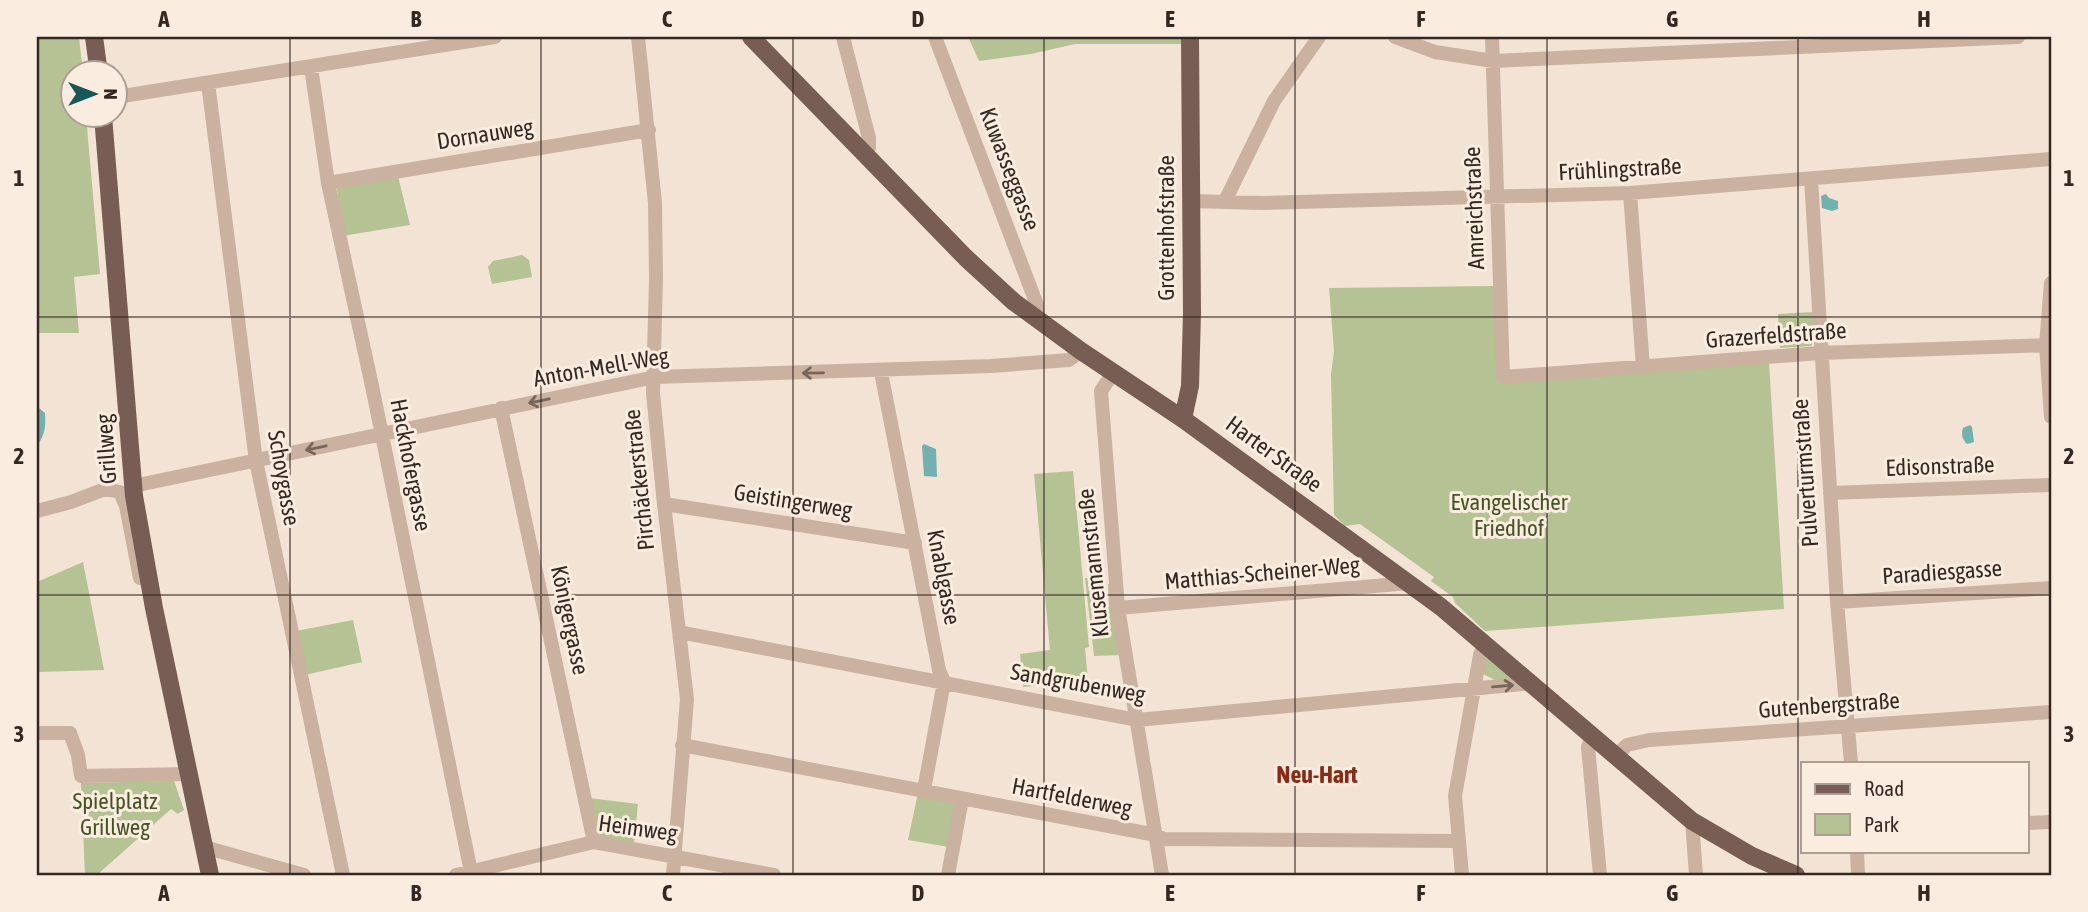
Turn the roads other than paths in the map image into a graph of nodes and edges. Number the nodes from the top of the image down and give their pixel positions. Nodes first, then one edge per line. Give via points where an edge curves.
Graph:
1 (94, 37) edge
2 (495, 37) edge
3 (638, 37) edge
4 (751, 37) edge
5 (843, 37) edge
6 (935, 37) edge
7 (1190, 37) edge
8 (1320, 37) edge
9 (1395, 37) edge
10 (1492, 37) edge
11 (2018, 37) edge
12 (97, 60) edge
13 (1493, 61) junction
14 (311, 67) junction
15 (208, 83) junction
16 (130, 95) edge
17 (104, 130) edge
18 (649, 130) junction
19 (865, 153) junction
20 (2051, 159) edge
21 (1811, 179) junction
22 (328, 183) junction
23 (1630, 193) junction
24 (1496, 197) junction
25 (1191, 201) junction
26 (1225, 201) junction
27 (2051, 284) edge
28 (1037, 319) junction
29 (2049, 345) edge
30 (1081, 351) junction
31 (1820, 353) junction
32 (1643, 367) junction
33 (881, 372) junction
34 (1113, 373) junction
35 (655, 377) junction
36 (1503, 377) joint
37 (502, 408) junction
38 (2051, 417) edge
39 (1183, 419) junction
40 (381, 434) junction
41 (256, 461) junction
42 (2051, 485) edge
43 (134, 486) junction
44 (1829, 493) junction
45 (664, 504) junction
46 (37, 511) edge
47 (915, 543) junction
48 (1410, 583) junction
49 (2051, 588) edge
50 (1836, 602) junction
51 (1118, 608) junction
52 (157, 623) junction
53 (679, 632) junction
54 (1485, 643) junction
55 (1531, 681) junction
56 (944, 682) junction
57 (1474, 689) junction
58 (2051, 712) edge
59 (1137, 720) junction
60 (1848, 726) junction
61 (37, 733) edge
62 (1593, 736) junction
63 (682, 745) junction
64 (1616, 756) junction
65 (1851, 762) edge
66 (189, 774) junction
67 (924, 790) junction
68 (962, 799) junction
69 (1692, 821) junction
70 (2051, 822) edge
71 (2028, 823) edge
72 (1156, 835) junction
73 (1459, 841) junction
74 (594, 842) junction
75 (204, 847) junction
76 (1857, 852) edge
77 (674, 855) junction
78 (471, 872) junction
79 (210, 875) edge
80 (304, 875) edge
81 (343, 875) edge
82 (456, 875) edge
83 (673, 875) edge
84 (774, 875) edge
85 (947, 875) edge
86 (1162, 875) edge
87 (1462, 875) edge
88 (1600, 875) edge
89 (1696, 875) edge
90 (1796, 875) edge
91 (1858, 875) edge

1 - 12 main road
2 - 14 street
3 - 18 street, Pirchäckerstraße
4 - 19 main road, Harter Straße
5 - 19 street via 869,138
6 - 28 street, Kuwasseggasse via 1037,305
7 - 25 main road, Grottenhofstraße
8 - 26 street via 1274,101
9 - 13 street via 1435,52
10 - 13 street, Amreichstraße
11 - 13 street
13 - 24 street, Amreichstraße
14 - 15 street
14 - 22 street, Hackhofergasse
15 - 16 street
15 - 41 street, Schoygasse
17 - 43 main road, Grillweg
18 - 22 street, Dornauweg
18 - 35 street, Pirchäckerstraße via 656,245
19 - 28 main road, Harter Straße via 966,258
20 - 21 street, Frühlingstraße
21 - 23 street, Frühlingstraße
21 - 31 street, Pulverturmstraße
22 - 40 street, Hackhofergasse
23 - 24 street, Frühlingstraße
23 - 32 street
24 - 26 street, Frühlingstraße
24 - 36 street, Amreichstraße
25 - 26 street, Frühlingstraße
25 - 39 main road, Grottenhofstraße via 1190,386
27 - 29 street
28 - 30 main road, Harter Straße
29 - 31 street, Grazerfeldstraße
29 - 38 street
30 - 33 street, Anton-Mell-Weg via 1069,360
30 - 34 main road, Harter Straße
31 - 32 street, Grazerfeldstraße
31 - 44 street, Pulverturmstraße
32 - 36 street, Grazerfeldstraße
33 -> 35 street, Anton-Mell-Weg
33 - 47 street, Knablgasse
34 - 39 main road, Harter Straße
34 - 51 street, Klusemannstraße via 1101,391
35 -> 37 street, Anton-Mell-Weg
35 - 45 street, Pirchäckerstraße
37 - 40 street, Anton-Mell-Weg
37 - 74 street, Königergasse
39 - 48 main road, Harter Straße
40 -> 41 street, Anton-Mell-Weg
40 - 78 street, Hackhofergasse
41 - 43 street, Anton-Mell-Weg
41 - 81 street, Schoygasse
42 - 44 street, Edisonstraße
43 - 52 main road, Grillweg
44 - 50 street, Pulverturmstraße
45 - 47 street, Geistingerweg
45 - 53 street, Pirchäckerstraße
46 - 52 street via 105,489 120,492 144,596
47 - 56 street, Knablgasse
48 - 51 street, Matthias-Scheiner-Weg
48 - 54 main road, Harter Straße
49 - 50 street, Paradiesgasse
50 - 60 street, Pulverturmstraße
51 - 59 street, Klusemannstraße
52 - 66 main road, Grillweg
53 - 56 street, Sandgrubenweg
53 - 63 street, Pirchäckerstraße via 687,699
54 - 55 main road, Harter Straße
54 - 57 street
57 -> 55 street, Sandgrubenweg
55 - 62 main road, Harter Straße
56 - 59 street, Sandgrubenweg
56 - 67 street, Knablgasse
57 - 59 street, Sandgrubenweg
57 - 73 street via 1455,796
58 - 60 street, Gutenbergstraße
59 - 72 street, Klusemannstraße
60 - 64 street, Gutenbergstraße via 1649,740 1627,745
60 - 65 street, Pulverturmstraße
61 - 66 street via 70,733 80,776
62 - 64 main road, Harter Straße
62 - 88 street via 1588,747
63 - 67 street, Hartfelderweg
63 - 77 street, Pirchäckerstraße
64 - 69 main road, Harter Straße
66 - 75 main road, Grillweg
67 - 68 street, Hartfelderweg
68 - 72 street, Hartfelderweg
68 - 85 street
69 - 89 street
69 - 90 main road, Harter Straße
70 - 71 street
72 - 73 street, Hartfelderweg via 1164,839
72 - 86 street, Klusemannstraße
73 - 87 street
74 - 77 street, Heimweg
74 - 78 street, Heimweg
75 - 79 main road, Grillweg
75 - 80 street
76 - 91 street
77 - 83 street, Pirchäckerstraße
77 - 84 street, Heimweg
78 - 82 street, Heimweg

